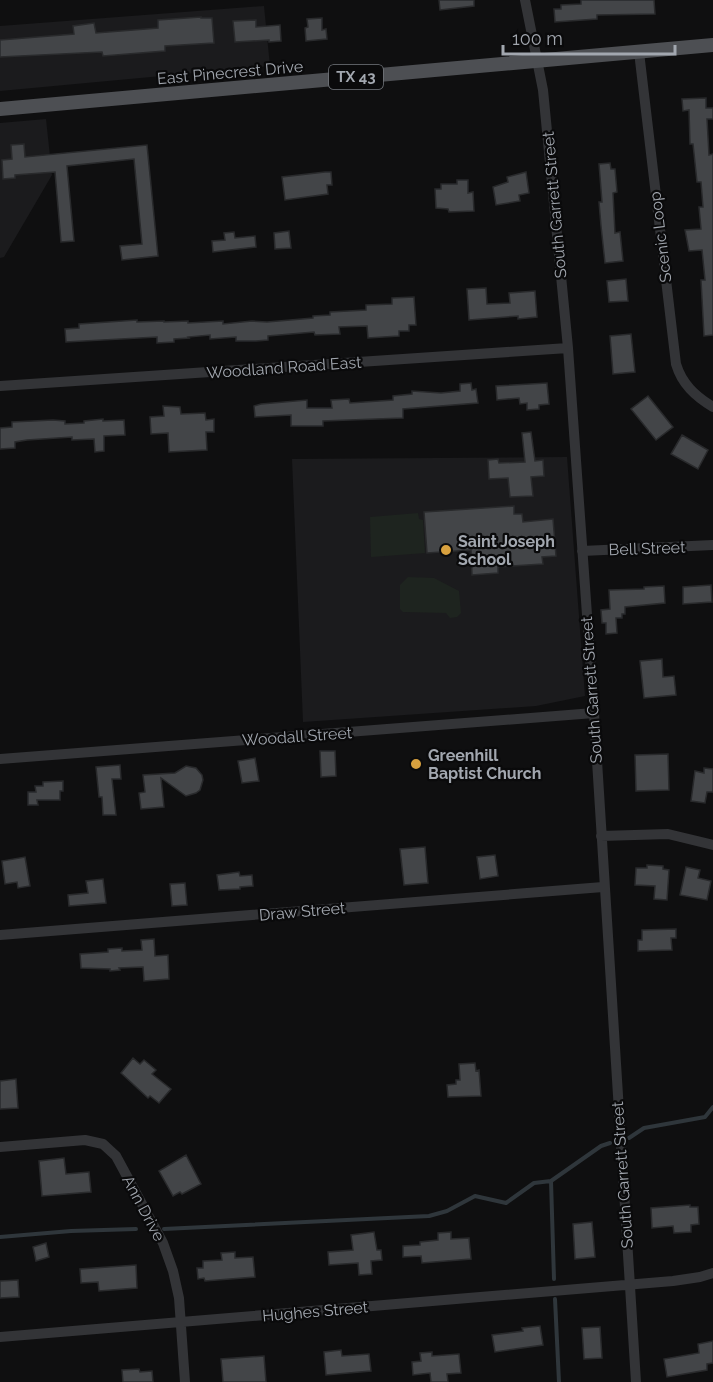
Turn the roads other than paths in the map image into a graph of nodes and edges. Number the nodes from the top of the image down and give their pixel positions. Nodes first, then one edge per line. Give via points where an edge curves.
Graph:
1 (525, 0) edge
2 (713, 45) edge
3 (639, 52) junction
4 (537, 61) junction
5 (0, 109) edge
6 (568, 348) junction
7 (0, 386) edge
8 (713, 407) edge
9 (713, 545) edge
10 (582, 551) junction
11 (594, 713) junction
12 (0, 759) edge
13 (601, 836) junction
14 (713, 845) edge
15 (603, 887) junction
16 (0, 935) edge
17 (0, 1147) edge
18 (713, 1273) edge
19 (629, 1285) junction
20 (181, 1322) junction
21 (0, 1337) edge
22 (185, 1382) edge
23 (636, 1382) edge

1 - 4 street, South Garrett Street
2 - 3 main road, East Pinecrest Drive / TX 43
3 - 4 main road, East Pinecrest Drive / TX 43
3 - 8 street, Scenic Loop via 676,364 688,388
4 - 5 main road, East Pinecrest Drive / TX 43
4 - 6 street, South Garrett Street
6 - 7 street, Woodland Road East
6 - 10 street, South Garrett Street
9 - 10 street, Bell Street
10 - 11 street, South Garrett Street
11 - 12 street, Woodall Street
11 - 13 street, South Garrett Street
13 - 14 street via 668,834
13 - 15 street, South Garrett Street
15 - 16 street, Draw Street
15 - 19 street, South Garrett Street
17 - 20 street, Ann Drive via 85,1140 110,1149 168,1256
18 - 19 street, Hughes Street
19 - 20 street, Hughes Street
19 - 23 street, South Garrett Street
20 - 21 street, Hughes Street
20 - 22 street, Ann Drive

